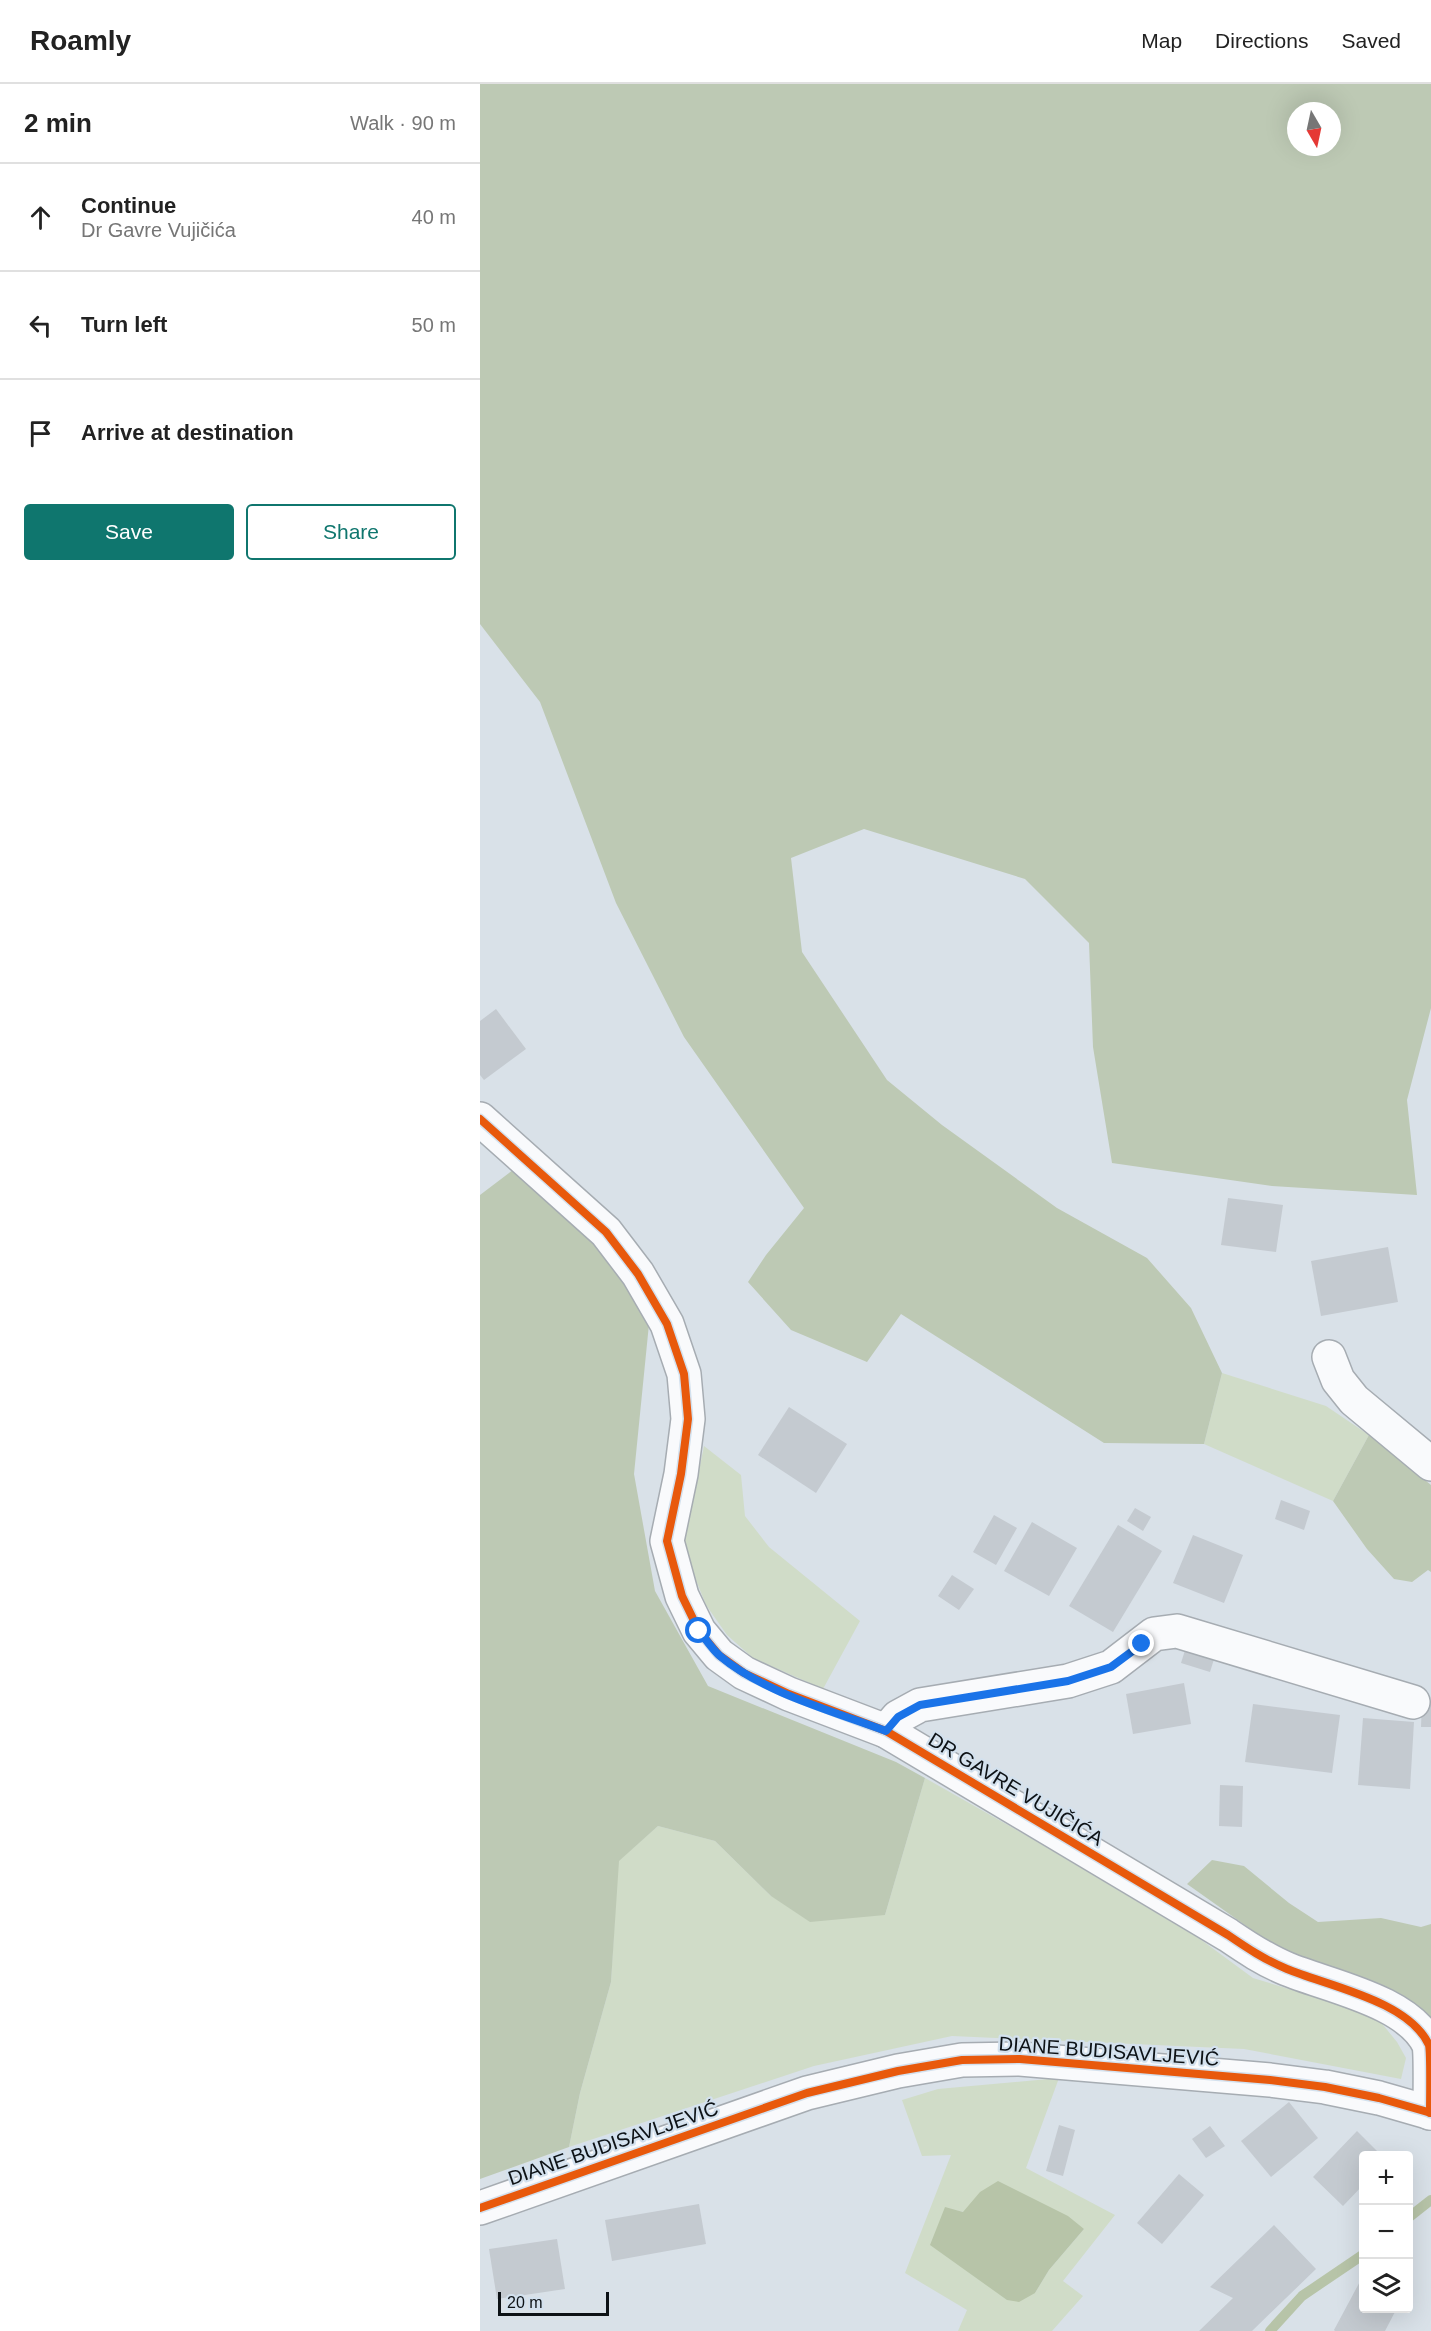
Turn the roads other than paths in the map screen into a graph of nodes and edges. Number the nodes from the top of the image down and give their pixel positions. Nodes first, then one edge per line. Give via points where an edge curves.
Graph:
1 (480, 1119) edge
2 (1329, 1357) dead end
3 (1431, 1464) edge
4 (1413, 1702) dead end
5 (886, 1731) junction
6 (1431, 2046) edge
7 (1431, 2113) edge
8 (480, 2208) edge

1 - 5 street, DR GAVRE VUJIČIĆA via 606,1232 638,1274 667,1324 684,1374 688,1419 667,1541 682,1596 699,1631 719,1655 744,1673
2 - 3 street via 1338,1380 1354,1400
4 - 5 street via 1177,1630 1154,1634 1111,1667 1068,1681 920,1705 898,1717
5 - 6 street, DR GAVRE VUJIČIĆA via 1257,1956 1394,2010 1422,2033
6 - 7 street, DR GAVRE VUJIČIĆA
7 - 8 street, DIANE BUDISAVLJEVIĆ via 1379,2098 1270,2080 1020,2059 962,2060 807,2093

